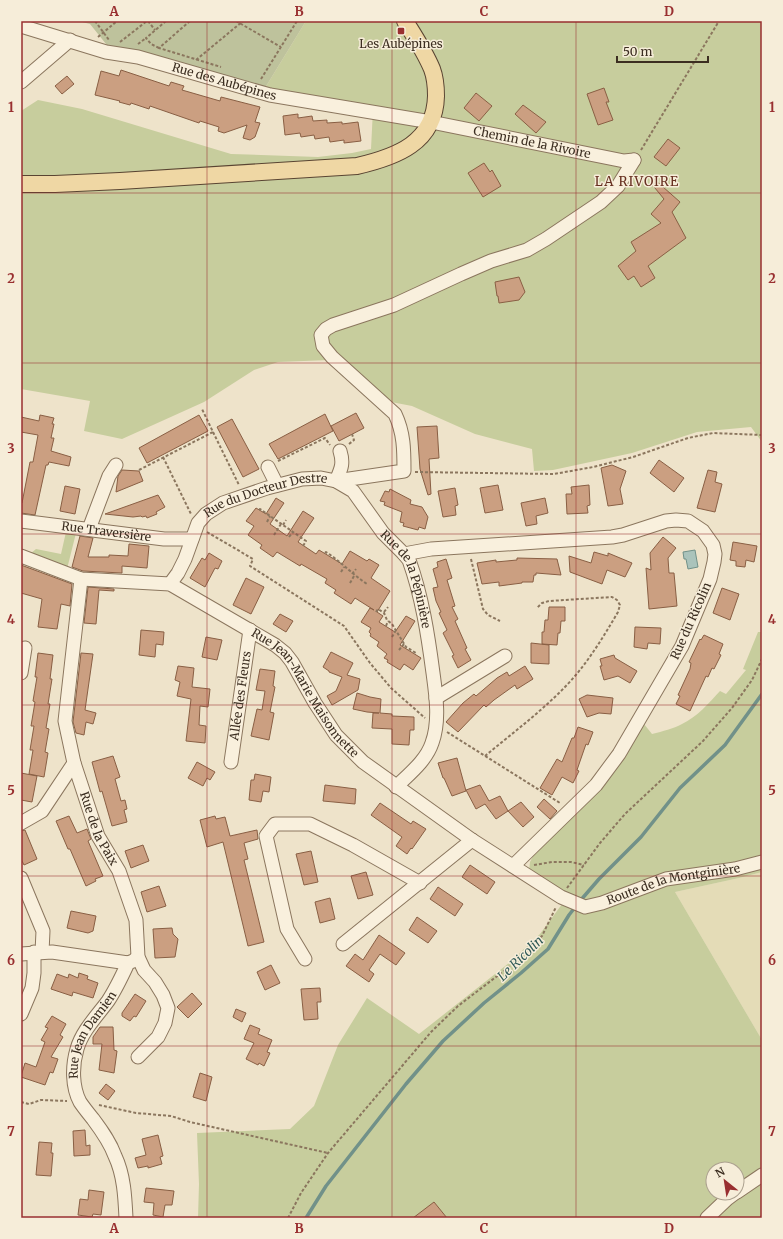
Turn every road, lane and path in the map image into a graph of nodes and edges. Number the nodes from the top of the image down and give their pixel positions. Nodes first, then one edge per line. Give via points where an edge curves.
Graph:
1 (96, 21) edge
2 (117, 21) edge
3 (148, 21) edge
4 (166, 21) edge
5 (190, 21) edge
6 (236, 21) edge
7 (243, 21) edge
8 (297, 21) edge
9 (405, 21) edge
10 (719, 21) edge
11 (240, 23) junction
12 (21, 26) edge
13 (155, 30) junction
14 (103, 32) junction
15 (146, 38) junction
16 (70, 40) junction
17 (120, 42) junction
18 (126, 43) dead end
19 (132, 44) dead end
20 (87, 45) junction
21 (159, 48) junction
22 (281, 48) junction
23 (197, 59) junction
24 (226, 68) dead end
25 (184, 70) junction
26 (254, 77) dead end
27 (21, 82) edge
28 (431, 122) junction
29 (634, 160) junction
30 (21, 184) edge
31 (202, 409) dead end
32 (213, 432) junction
33 (762, 435) edge
34 (303, 449) dead end
35 (340, 451) dead end
36 (163, 458) junction
37 (116, 465) dead end
38 (268, 467) joint
39 (139, 470) dead end
40 (404, 471) junction
41 (336, 482) junction
42 (277, 485) junction
43 (245, 495) junction
44 (260, 510) dead end
45 (270, 516) junction
46 (286, 520) dead end
47 (21, 521) edge
48 (266, 522) dead end
49 (198, 523) junction
50 (282, 525) junction
51 (89, 529) junction
52 (293, 532) junction
53 (274, 536) dead end
54 (289, 537) dead end
55 (192, 539) junction
56 (303, 546) dead end
57 (468, 546) junction
58 (325, 553) dead end
59 (404, 554) junction
60 (21, 556) edge
61 (335, 559) junction
62 (333, 562) dead end
63 (344, 567) junction
64 (356, 569) dead end
65 (341, 572) dead end
66 (353, 575) junction
67 (82, 579) junction
68 (350, 583) dead end
69 (170, 584) junction
70 (366, 585) dead end
71 (388, 607) dead end
72 (537, 608) dead end
73 (376, 612) dead end
74 (384, 613) junction
75 (388, 621) junction
76 (500, 621) dead end
77 (386, 626) dead end
78 (250, 630) junction
79 (396, 630) junction
80 (392, 637) dead end
81 (404, 644) junction
82 (25, 648) dead end
83 (400, 650) dead end
84 (415, 654) dead end
85 (505, 656) dead end
86 (762, 659) edge
87 (21, 673) edge
88 (436, 698) junction
89 (436, 724) junction
90 (485, 756) junction
91 (231, 762) dead end
92 (74, 763) junction
93 (396, 787) junction
94 (564, 806) dead end
95 (21, 823) edge
96 (472, 840) junction
97 (762, 862) edge
98 (584, 865) junction
99 (513, 866) junction
100 (21, 878) edge
101 (420, 883) junction
102 (561, 897) junction
103 (585, 907) joint
104 (342, 944) dead end
105 (32, 952) edge
106 (133, 960) junction
107 (305, 960) dead end
108 (21, 1014) edge
109 (138, 1057) dead end
110 (21, 1102) edge
111 (80, 1102) junction
112 (328, 1153) junction
113 (762, 1175) edge
114 (745, 1186) edge
115 (725, 1201) edge
116 (762, 1215) edge
117 (126, 1218) edge
118 (288, 1218) edge
119 (707, 1218) edge
120 (761, 1218) edge

1 - 14 path
2 - 14 path
3 - 13 path
3 - 17 path
4 - 13 path
5 - 21 path
6 - 11 path
7 - 11 path
8 - 22 path
9 - 28 main road via 422,48 436,83 436,105
10 - 29 path
11 - 22 path
11 - 23 path
12 - 16 street, Rue des Aubépines
13 - 15 path
14 - 17 path via 109,40
14 - 20 path
15 - 19 path via 139,44
15 - 21 path
16 - 20 street, Rue des Aubépines
16 - 27 street
17 - 18 path
20 - 25 street, Rue des Aubépines via 106,52 138,57
21 - 23 path
22 - 26 path via 261,79
23 - 24 path
23 - 25 path
25 - 28 street, Rue des Aubépines via 270,95
28 - 29 street, Chemin de la Rivoire via 624,161
28 - 30 main road via 419,139 401,152 357,166 120,181
29 - 40 street via 618,186 600,202 578,219 527,250 491,261 394,305 333,325 321,335 323,346 332,357 395,414 404,449
31 - 32 path
32 - 36 path
32 - 43 path
33 - 40 path via 713,433 688,438 633,457 554,474
34 - 38 path
35 - 41 street via 343,460
36 - 39 path
36 - 49 path via 193,518
37 - 51 street via 109,476
38 - 42 street
40 - 41 street, Rue du Docteur Destre
41 - 42 street, Rue du Docteur Destre via 313,478
41 - 59 street, Rue de la Pépinière via 353,491 383,532
42 - 43 street, Rue du Docteur Destre
43 - 49 street, Rue du Docteur Destre via 213,508
44 - 45 path
45 - 48 path
45 - 50 path
46 - 50 path
47 - 51 street, Rue Traversière
49 - 55 street, Rue du Docteur Destre
49 - 89 path via 205,530 253,559 250,566 344,626 391,688 424,717
50 - 52 path
50 - 53 path
51 - 55 street, Rue Traversière via 164,539
52 - 54 path
52 - 56 path via 306,541
55 - 69 street, Rue du Docteur Destre via 185,560
57 - 59 street, Rue du Ricolin
57 - 76 path via 482,608 488,615
57 - 99 street, Rue du Ricolin via 612,537 676,520 688,521 703,531 713,545 715,554 710,579 682,646 620,754 596,785
58 - 61 path
59 - 88 street, Rue de la Pépinière via 411,567 428,631
60 - 67 street, Rue Jean-Marie Maisonnette
61 - 62 path
61 - 63 path
63 - 65 path
63 - 66 path
64 - 66 path
66 - 68 path
66 - 70 path
67 - 69 street, Rue Jean-Marie Maisonnette
67 - 92 street, Rue de la Paix via 65,721
69 - 78 street, Rue Jean-Marie Maisonnette
71 - 74 path
72 - 90 path via 549,601 612,597 620,605 597,647 575,676 554,698
73 - 74 path via 378,609
74 - 75 path
75 - 77 path
75 - 79 path via 393,623
78 - 91 street, Allée des Fleurs
78 - 93 street, Rue Jean-Marie Maisonnette via 285,653 336,735 363,762
79 - 80 path
79 - 81 path
81 - 83 path
81 - 84 path
82 - 87 street
85 - 88 street
86 - 98 path via 748,686 704,741 625,814
88 - 89 street, Rue de la Pépinière
89 - 90 path
89 - 93 street, Rue de la Pépinière via 433,742 426,756
90 - 94 path
92 - 95 street via 42,811
92 - 106 street, Rue de la Paix via 98,836 119,871 136,920
93 - 96 street, Rue Jean-Marie Maisonnette
96 - 99 street, Rue Jean-Marie Maisonnette
96 - 101 street
97 - 103 street, Route de la Montginière via 666,880
98 - 99 path via 552,862
98 - 102 path
99 - 102 street, Rue Jean-Marie Maisonnette
100 - 105 street via 44,931
101 - 104 street
101 - 107 street via 310,824 274,824 266,836 287,929
102 - 103 street, Rue Jean-Marie Maisonnette
102 - 112 path via 542,936 509,967 458,1006 431,1032
105 - 106 street
105 - 108 street via 32,988
106 - 109 street, Rue de la Paix via 155,982 168,1008 166,1023 158,1037
106 - 111 street, Rue Jean Damien via 85,1033 78,1048 74,1064 74,1084
110 - 111 path
111 - 112 path via 136,1113 171,1116
111 - 117 street, Rue Jean Damien via 116,1156 122,1176
112 - 118 path via 301,1193
113 - 114 street
115 - 119 street
116 - 120 path

